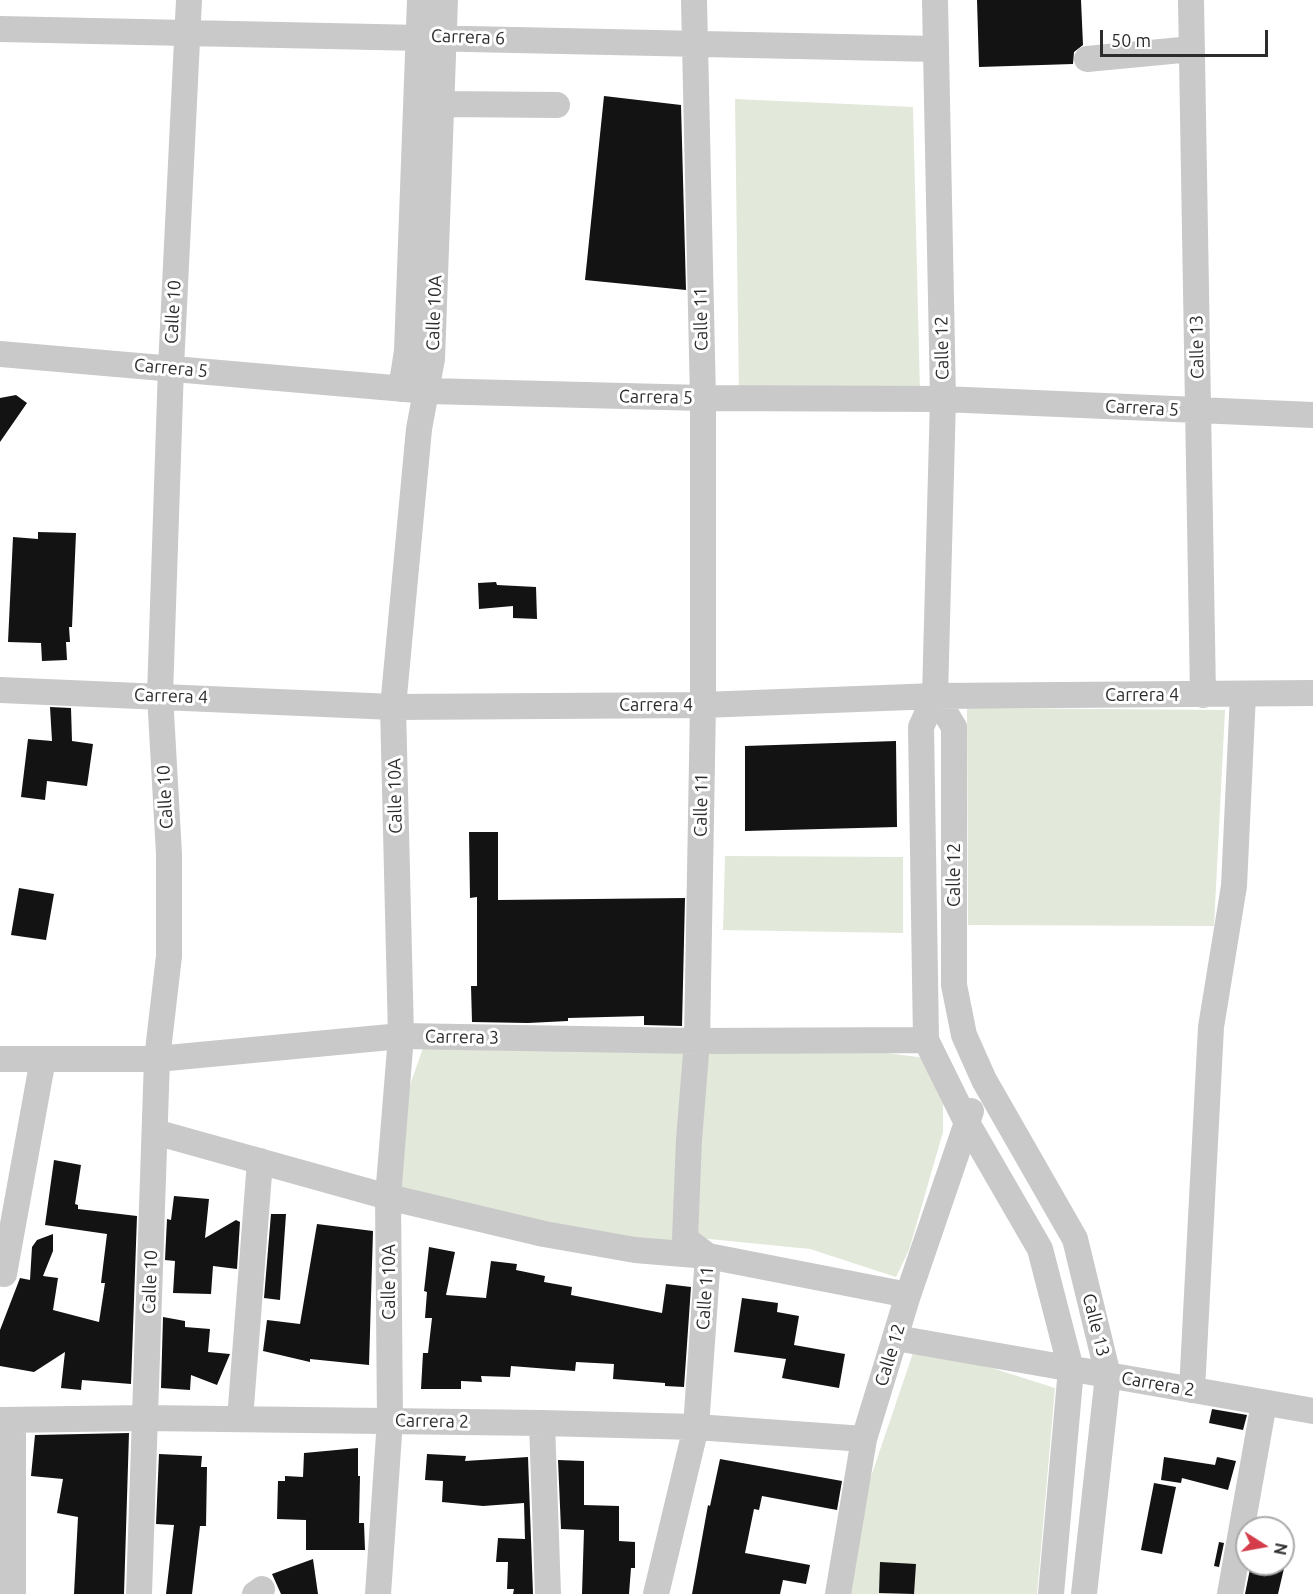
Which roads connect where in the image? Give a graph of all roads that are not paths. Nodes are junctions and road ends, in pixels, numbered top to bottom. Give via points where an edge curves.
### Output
1 (189, 0) edge
2 (420, 0) edge
3 (445, 0) edge
4 (694, 0) edge
5 (935, 0) edge
6 (1191, 0) edge
7 (0, 29) edge
8 (188, 33) junction
9 (419, 36) junction
10 (444, 37) junction
11 (695, 44) junction
12 (936, 48) junction
13 (1192, 49) junction
14 (1087, 59) dead end
15 (442, 104) junction
16 (557, 105) dead end
17 (0, 354) edge
18 (171, 367) junction
19 (400, 389) junction
20 (428, 391) junction
21 (703, 398) junction
22 (943, 399) junction
23 (1198, 411) junction
24 (1313, 415) edge
25 (0, 690) edge
26 (1313, 693) edge
27 (1243, 694) junction
28 (160, 695) junction
29 (1203, 695) junction
30 (935, 696) junction
31 (703, 705) junction
32 (393, 707) junction
33 (401, 1036) junction
34 (926, 1040) junction
35 (697, 1041) junction
36 (0, 1059) edge
37 (43, 1059) junction
38 (157, 1059) junction
39 (984, 1080) junction
40 (966, 1121) junction
41 (155, 1132) junction
42 (260, 1161) junction
43 (388, 1197) junction
44 (708, 1256) junction
45 (4, 1274) dead end
46 (908, 1295) junction
47 (896, 1338) junction
48 (1071, 1369) junction
49 (1108, 1375) junction
50 (1192, 1390) junction
51 (1264, 1403) junction
52 (1313, 1411) edge
53 (145, 1418) junction
54 (240, 1419) junction
55 (7, 1420) edge
56 (390, 1420) junction
57 (542, 1423) junction
58 (696, 1426) junction
59 (864, 1439) junction
60 (13, 1594) edge
61 (139, 1594) edge
62 (378, 1594) edge
63 (548, 1594) edge
64 (656, 1594) edge
65 (838, 1594) edge
66 (1051, 1594) edge
67 (1084, 1594) edge
68 (1230, 1594) edge

1 - 8 street, Calle 10
2 - 9 street, Calle 10A
3 - 10 street, Calle 10A
4 - 11 street, Calle 11
5 - 12 street, Calle 12
6 - 13 street, Calle 13
7 - 8 street, Carrera 6
8 - 9 street, Carrera 6
8 - 18 street, Calle 10
9 - 10 street, Carrera 6
9 - 19 street, Calle 10A via 407,351
10 - 11 street, Carrera 6
10 - 15 street, Calle 10A
11 - 12 street, Carrera 6
11 - 21 street, Calle 11
12 - 22 street, Calle 12
13 - 14 street
13 - 23 street, Calle 13
15 - 16 street
15 - 20 street, Calle 10A
17 - 18 street, Carrera 5
18 - 19 street, Carrera 5
18 - 28 street, Calle 10
19 - 20 street, Carrera 5
20 - 21 street, Carrera 5
20 - 32 street, Calle 10A via 419,429
21 - 22 street, Carrera 5
21 - 31 street, Calle 11
22 - 23 street, Carrera 5
22 - 30 street, Calle 12
23 - 24 street, Carrera 5
23 - 29 street, Calle 13
25 - 28 street, Carrera 4
26 - 27 street, Carrera 4
27 - 29 street, Carrera 4
27 - 50 street via 1234,886 1211,1027
28 - 32 street, Carrera 4
28 - 38 street, Calle 10 via 169,854 169,956
29 - 30 street, Carrera 4
30 - 31 street, Carrera 4
30 - 34 street, Calle 12 via 921,727
30 - 39 street, Calle 12 via 954,727 954,985 964,1035
31 - 32 street, Carrera 4
31 - 35 street, Calle 11
32 - 33 street, Calle 10A
33 - 35 street, Carrera 3
33 - 38 street, Carrera 3
33 - 43 street, Calle 10A
34 - 35 street, Carrera 3
34 - 40 street, Calle 12
35 - 44 street, Calle 11 via 686,1239
36 - 37 street, Carrera 3
37 - 38 street, Carrera 3
37 - 45 street
38 - 41 street, Calle 10
39 - 40 street, Calle 12
39 - 49 street, Calle 13 via 1075,1239
40 - 46 street, Calle 12
40 - 48 street, Calle 13 via 1040,1249
41 - 42 street
41 - 53 street, Calle 10
42 - 43 street
42 - 54 street
43 - 44 street via 544,1234 635,1250
43 - 56 street, Calle 10A
44 - 46 street
44 - 58 street, Calle 11
46 - 47 street, Calle 12
47 - 48 street, Carrera 2
47 - 59 street, Calle 12
48 - 49 street, Carrera 2
48 - 66 street, Calle 13
49 - 50 street, Carrera 2
49 - 67 street, Calle 13
50 - 51 street, Carrera 2
51 - 52 street, Carrera 2
51 - 68 street
53 - 54 street, Carrera 2
53 - 55 street, Carrera 2
53 - 61 street, Calle 10
54 - 56 street, Carrera 2
55 - 60 street
56 - 57 street, Carrera 2
56 - 62 street, Calle 10A
57 - 58 street, Carrera 2
57 - 63 street
58 - 59 street, Carrera 2
58 - 64 street, Calle 11
59 - 65 street, Calle 12

